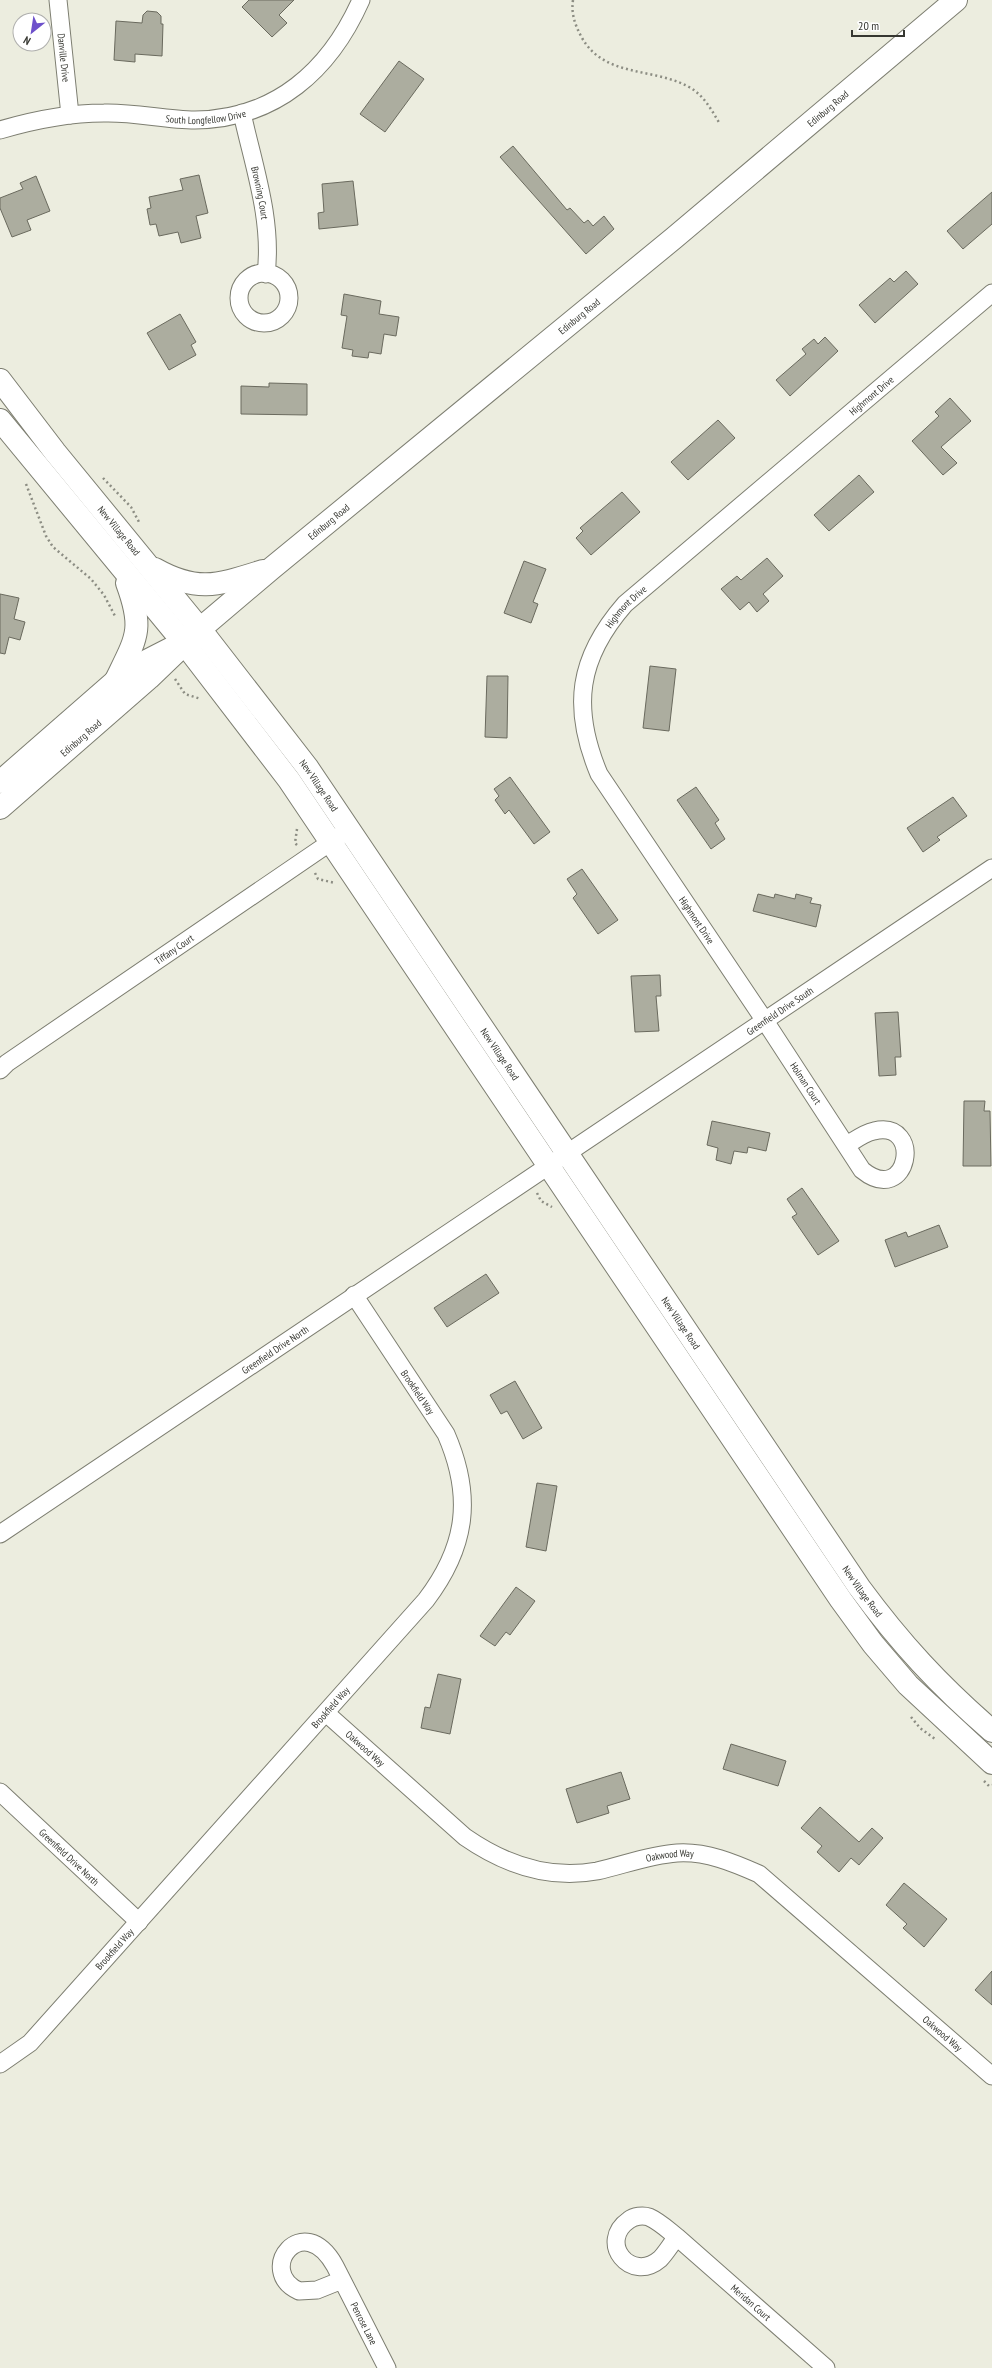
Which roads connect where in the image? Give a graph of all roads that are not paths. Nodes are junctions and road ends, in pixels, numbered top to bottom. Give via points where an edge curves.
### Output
1 (58, 0) edge
2 (361, 0) edge
3 (956, 0) edge
4 (242, 113) junction
5 (70, 115) junction
6 (0, 130) edge
7 (266, 274) dead end
8 (992, 293) edge
9 (0, 380) edge
10 (0, 420) edge
11 (141, 557) junction
12 (121, 568) junction
13 (272, 568) junction
14 (200, 629) junction
15 (184, 643) junction
16 (116, 681) junction
17 (0, 782) edge
18 (0, 808) edge
19 (350, 829) junction
20 (331, 842) junction
21 (992, 868) edge
22 (765, 1021) junction
23 (0, 1070) edge
24 (847, 1145) dead end
25 (568, 1152) junction
26 (549, 1164) junction
27 (354, 1295) junction
28 (0, 1534) edge
29 (326, 1713) junction
30 (992, 1731) edge
31 (985, 1769) edge
32 (0, 1792) edge
33 (139, 1922) junction
34 (0, 2064) edge
35 (992, 2076) edge
36 (677, 2237) dead end
37 (342, 2280) dead end
38 (387, 2368) edge
39 (826, 2368) edge

1 - 5 street, Danville Drive
2 - 4 street, South Longfellow Drive via 349,28 314,72 292,90
3 - 13 main road, Edinburg Road via 674,238
4 - 5 street, South Longfellow Drive via 195,120 105,113
4 - 7 street, Browning Court via 266,222
5 - 6 street, South Longfellow Drive via 37,120
8 - 22 street, Highmont Drive via 625,604 609,622 595,646 586,672 582,719 588,748 599,774
9 - 11 main road, New Village Road
10 - 12 main road
11 - 13 main road via 155,569 177,581 194,585 236,579
11 - 14 main road, New Village Road
12 - 15 main road
12 - 16 main road via 136,604 138,619 135,638
13 - 14 main road, Edinburg Road
14 - 15 main road, Edinburg Road
14 - 19 main road, New Village Road via 307,767
15 - 16 main road, Edinburg Road via 156,655
15 - 18 main road, Edinburg Road
15 - 20 main road via 289,780
16 - 17 main road, Edinburg Road
19 - 20 street, Tiffany Court
19 - 25 main road, New Village Road
20 - 23 street, Tiffany Court
20 - 26 main road
21 - 22 street, Greenfield Drive South
22 - 24 street, Holman Court
22 - 25 street, Greenfield Drive South
25 - 26 street, Greenfield Drive South
25 - 30 main road, New Village Road via 859,1587 891,1630 925,1669
26 - 27 street, Greenfield Drive North
26 - 31 main road via 868,1638
27 - 28 street, Greenfield Drive North
27 - 29 street, Brookfield Way via 446,1434 459,1470 463,1508 458,1539 441,1580
29 - 33 street, Brookfield Way
29 - 35 street, Oakwood Way via 465,1837 488,1853 514,1864 544,1872 572,1874 597,1871 650,1856 679,1853 721,1859 760,1874
32 - 33 street, Greenfield Drive North
33 - 34 street, Brookfield Way via 30,2043
36 - 39 street, Meridan Court
37 - 38 street, Penrose Lane

